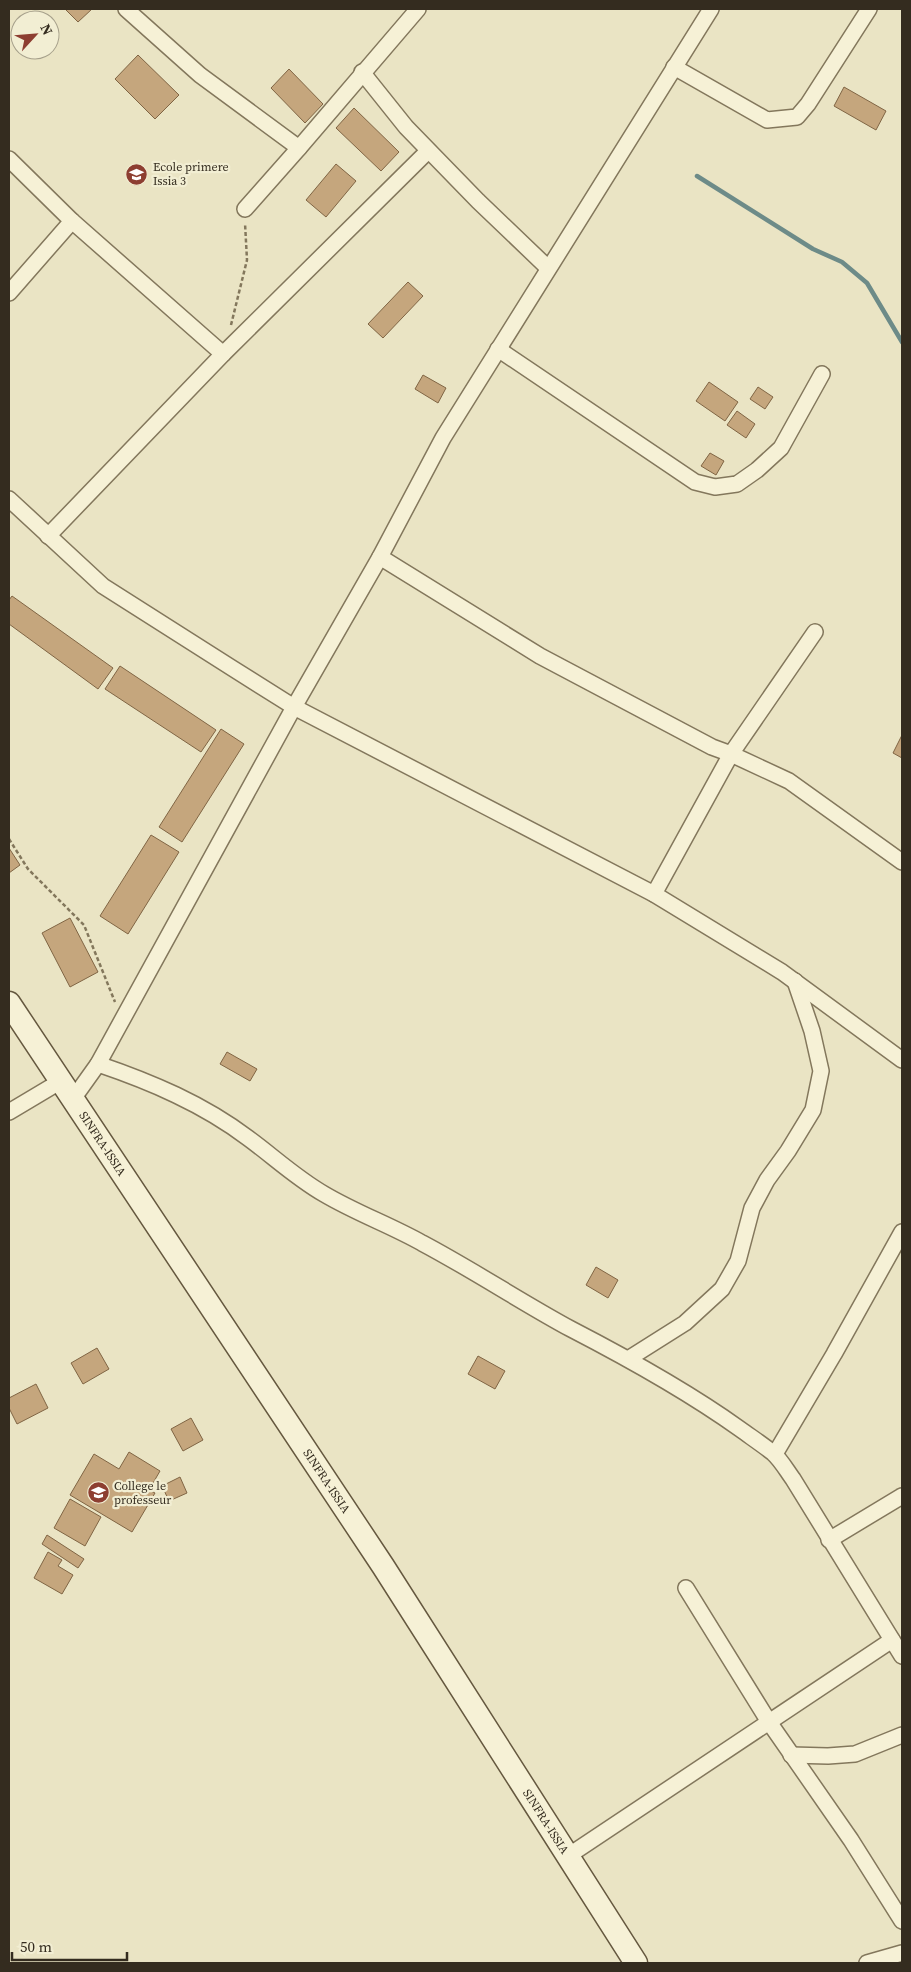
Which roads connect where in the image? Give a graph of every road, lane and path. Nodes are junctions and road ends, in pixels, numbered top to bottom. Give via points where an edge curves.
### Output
1 (126, 9) edge
2 (418, 9) edge
3 (711, 9) edge
4 (869, 9) edge
5 (674, 67) junction
6 (362, 72) junction
7 (299, 148) junction
8 (428, 151) junction
9 (9, 159) edge
10 (244, 209) joint
11 (72, 221) junction
12 (548, 268) junction
13 (9, 293) edge
14 (230, 326) dead end
15 (498, 349) junction
16 (223, 354) junction
17 (822, 374) dead end
18 (9, 500) edge
19 (48, 536) junction
20 (380, 557) junction
21 (815, 632) dead end
22 (294, 707) junction
23 (732, 754) junction
24 (9, 839) edge
25 (902, 862) edge
26 (654, 894) junction
27 (795, 981) junction
28 (9, 1003) edge
29 (122, 1019) junction
30 (902, 1060) edge
31 (98, 1064) junction
32 (67, 1090) junction
33 (9, 1112) edge
34 (902, 1232) edge
35 (628, 1359) junction
36 (775, 1454) junction
37 (902, 1496) edge
38 (830, 1540) junction
39 (686, 1588) dead end
40 (892, 1640) junction
41 (902, 1656) edge
42 (769, 1722) junction
43 (902, 1735) edge
44 (791, 1755) junction
45 (568, 1856) junction
46 (902, 1921) edge
47 (902, 1952) edge
48 (637, 1962) edge
49 (867, 1963) edge

1 - 7 street via 200,75
2 - 6 street
3 - 5 street
4 - 5 street via 797,117 767,120
5 - 12 street
6 - 7 street
6 - 8 street
7 - 10 street
8 - 12 street
8 - 16 street
9 - 11 street
10 - 14 path via 247,260
11 - 13 street
11 - 16 street
12 - 15 street
15 - 17 street via 695,482 714,487 736,484 781,448
15 - 20 street via 443,438
16 - 19 street
18 - 19 street
19 - 22 street via 103,586
20 - 22 street
20 - 23 street via 540,656 712,747
21 - 23 street
22 - 26 street
22 - 29 street
23 - 25 street via 789,781
23 - 26 street
24 - 29 path via 28,869 84,925
26 - 27 street
27 - 30 street
27 - 35 street via 821,1070 813,1110 752,1208 738,1262 722,1289 685,1323
28 - 32 main road, SINFRA-ISSIA
29 - 31 street
31 - 32 street
31 - 35 street via 146,1081 192,1103 249,1138 286,1170 322,1194 464,1265 536,1310
32 - 33 street
32 - 45 main road, SINFRA-ISSIA via 372,1550
34 - 36 street
35 - 36 street via 715,1411
36 - 38 street
37 - 38 street
38 - 40 street
39 - 42 street
40 - 41 street
40 - 42 street
42 - 44 street
42 - 45 street
43 - 44 street via 855,1754
44 - 46 street via 851,1840
45 - 48 main road, SINFRA-ISSIA
47 - 49 street

